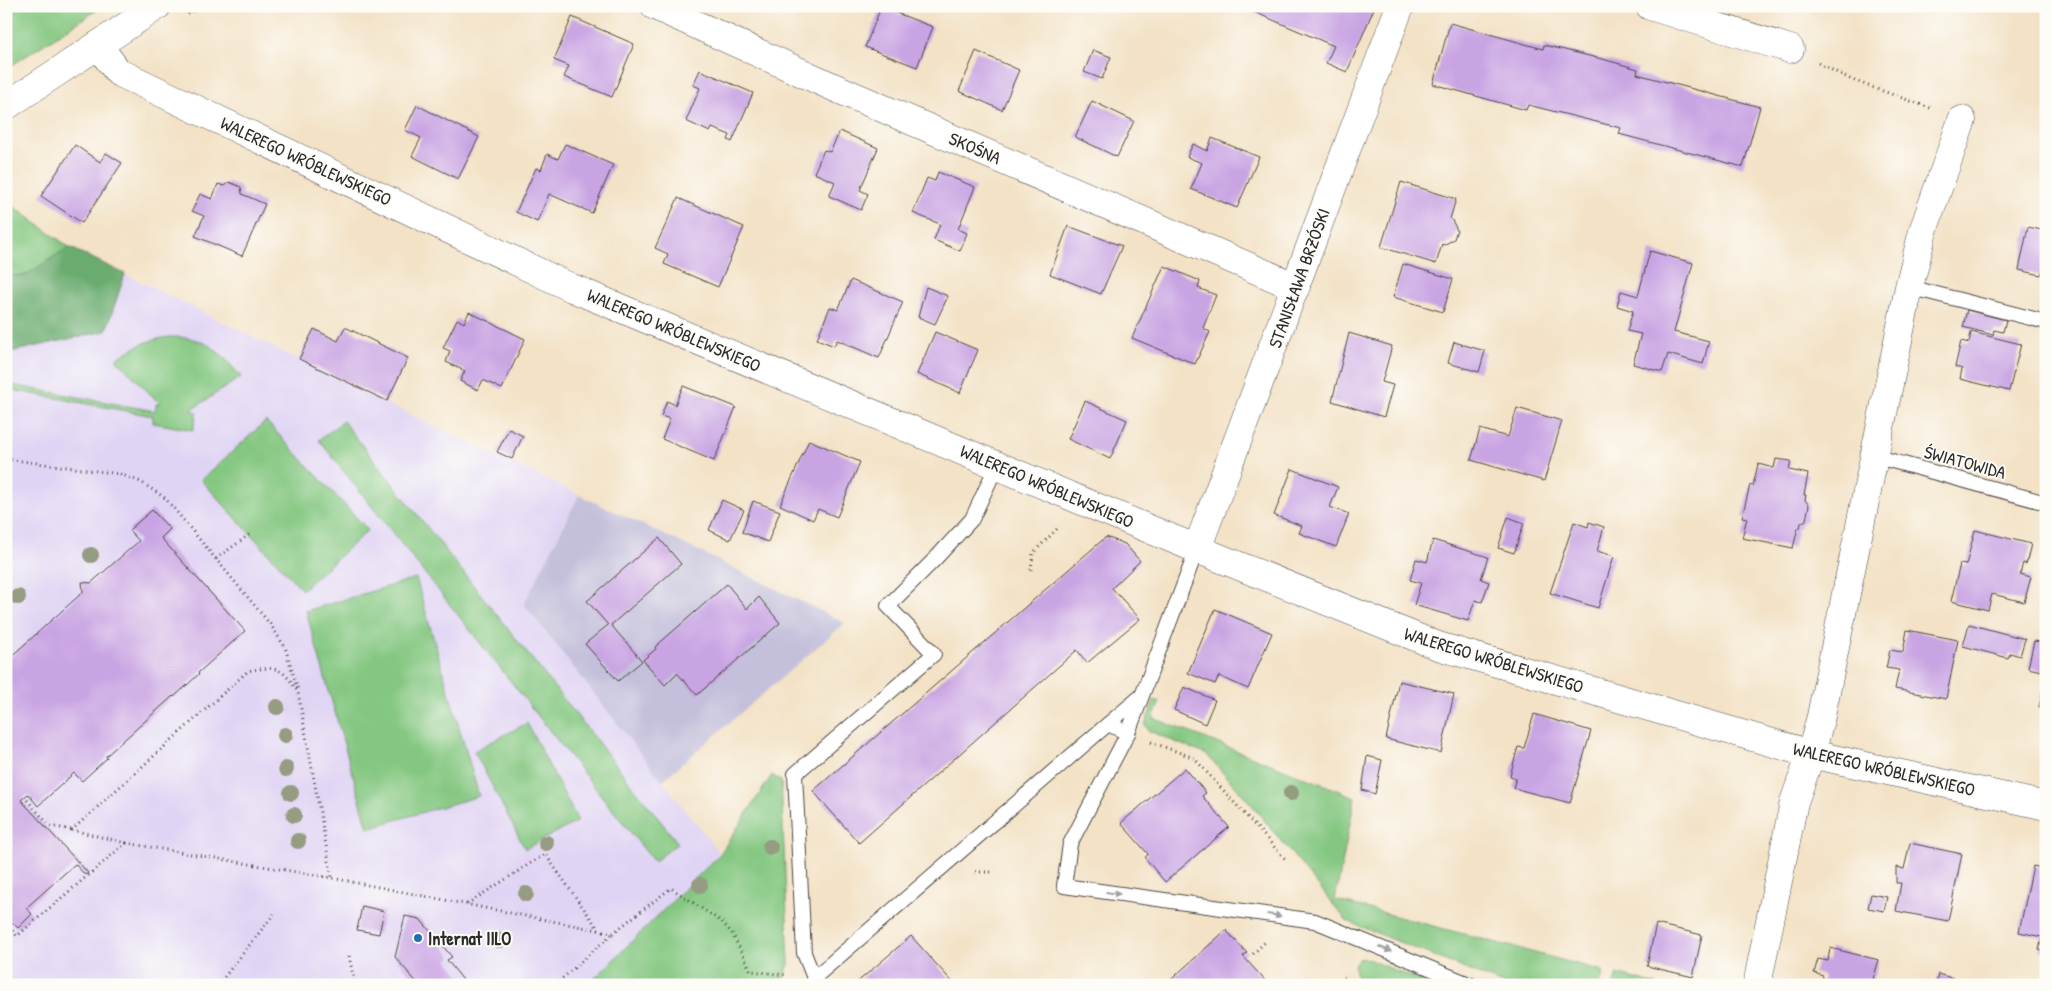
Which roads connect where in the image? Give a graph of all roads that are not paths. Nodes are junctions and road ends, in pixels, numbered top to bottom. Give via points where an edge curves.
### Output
1 (157, 6) edge
2 (656, 6) edge
3 (1400, 6) edge
4 (1650, 6) edge
5 (98, 45) junction
6 (1790, 49) road end
7 (6, 106) edge
8 (1962, 120) road end
9 (1296, 287) junction
10 (1910, 287) junction
11 (2046, 322) edge
12 (1874, 456) junction
13 (997, 465) junction
14 (2046, 503) edge
15 (1197, 549) junction
16 (1141, 696) junction
17 (1108, 724) junction
18 (1128, 733) junction
19 (1811, 754) junction
20 (2046, 806) edge
21 (1471, 985) edge
22 (1757, 985) edge

1 - 5 street
2 - 9 street, SKOŚNA via 831,86
3 - 9 street, STANISŁAWA BRZÓSKI
4 - 6 street
5 - 7 street
5 - 13 street, WALEREGO WRÓBLEWSKIEGO via 118,72 572,288
8 - 10 street via 1923,232
9 - 15 street, STANISŁAWA BRZÓSKI
10 - 11 lane
10 - 12 street
12 - 14 lane, ŚWIATOWIDA
12 - 19 street
13 - 15 street, WALEREGO WRÓBLEWSKIEGO
13 - 17 lane via 972,519 888,606 934,654 795,774 804,953 814,978
15 - 16 lane
15 - 19 street, WALEREGO WRÓBLEWSKIEGO via 1438,646
16 - 17 lane
16 - 18 lane
17 - 18 lane
18 -> 21 lane via 1070,844 1064,886 1315,921
19 - 20 street, WALEREGO WRÓBLEWSKIEGO
19 - 22 street via 1794,802

